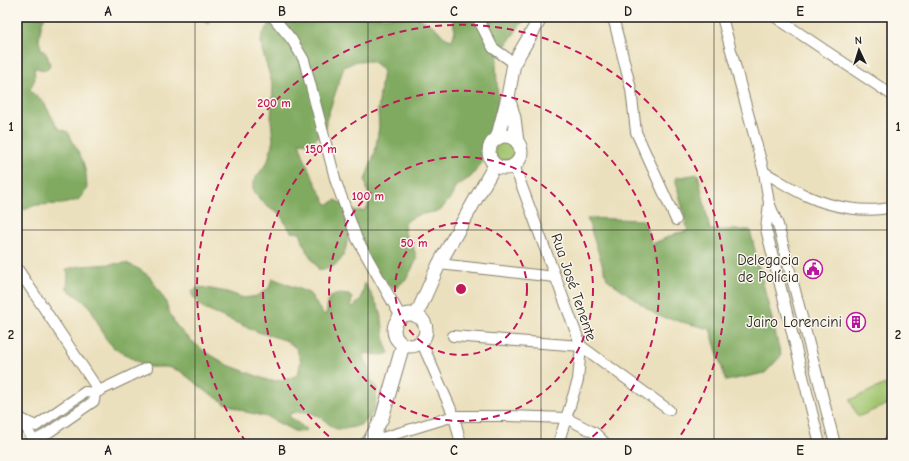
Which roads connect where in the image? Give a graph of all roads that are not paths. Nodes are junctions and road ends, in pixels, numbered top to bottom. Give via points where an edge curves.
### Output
1 (273, 17) edge
2 (477, 17) edge
3 (541, 17) edge
4 (613, 17) edge
5 (722, 17) edge
6 (775, 17) edge
7 (514, 63) junction
8 (892, 95) edge
9 (508, 97) junction
10 (497, 138) junction
11 (517, 142) junction
12 (495, 165) junction
13 (514, 165) junction
14 (764, 172) junction
15 (769, 203) junction
16 (892, 207) edge
17 (676, 220) dead end
18 (439, 264) junction
19 (17, 268) edge
20 (555, 277) junction
21 (416, 316) junction
22 (401, 317) junction
23 (453, 336) dead end
24 (421, 341) junction
25 (403, 345) junction
26 (581, 346) junction
27 (147, 368) dead end
28 (97, 392) junction
29 (669, 410) dead end
30 (19, 416) edge
31 (454, 416) junction
32 (566, 418) junction
33 (32, 429) junction
34 (892, 438) edge
35 (48, 440) edge
36 (35, 442) edge
37 (368, 443) edge
38 (461, 444) edge
39 (558, 444) edge
40 (606, 444) edge
41 (820, 444) edge
42 (835, 444) edge
43 (888, 444) edge

1 - 22 street via 304,60 336,182 357,239
2 - 7 street via 493,48
3 - 7 main road
4 - 17 street via 631,90 636,132
5 - 14 street
6 - 8 street
7 - 9 main road
9 - 10 main road
9 - 11 main road
10 - 11 main road via 508,137
10 - 12 main road via 489,151 491,161
11 - 13 main road via 520,146 520,157
12 - 13 main road via 504,168
12 - 18 main road
13 - 20 street, Rua José Tenente
14 - 15 street
14 - 16 street via 808,196 837,206 864,210
15 - 41 street via 766,229
15 - 42 street via 778,225
18 - 20 street
18 - 21 main road
19 - 28 street
20 - 26 street, Rua José Tenente
21 - 22 main road
21 - 24 main road via 425,327
22 - 25 main road via 394,326 394,331 398,341
23 - 26 street
24 - 25 main road via 413,346
24 - 31 street
25 - 37 main road via 382,418
26 - 29 street
26 - 32 street, Rua José Tenente via 578,380
27 - 28 street
28 - 33 street via 85,392
28 - 35 street via 94,401
30 - 33 street
31 - 32 street
31 - 37 street
31 - 38 street
32 - 39 street, Rua José Tenente
32 - 40 street via 596,434
33 - 35 street
33 - 36 street
34 - 43 street
35 - 36 street

